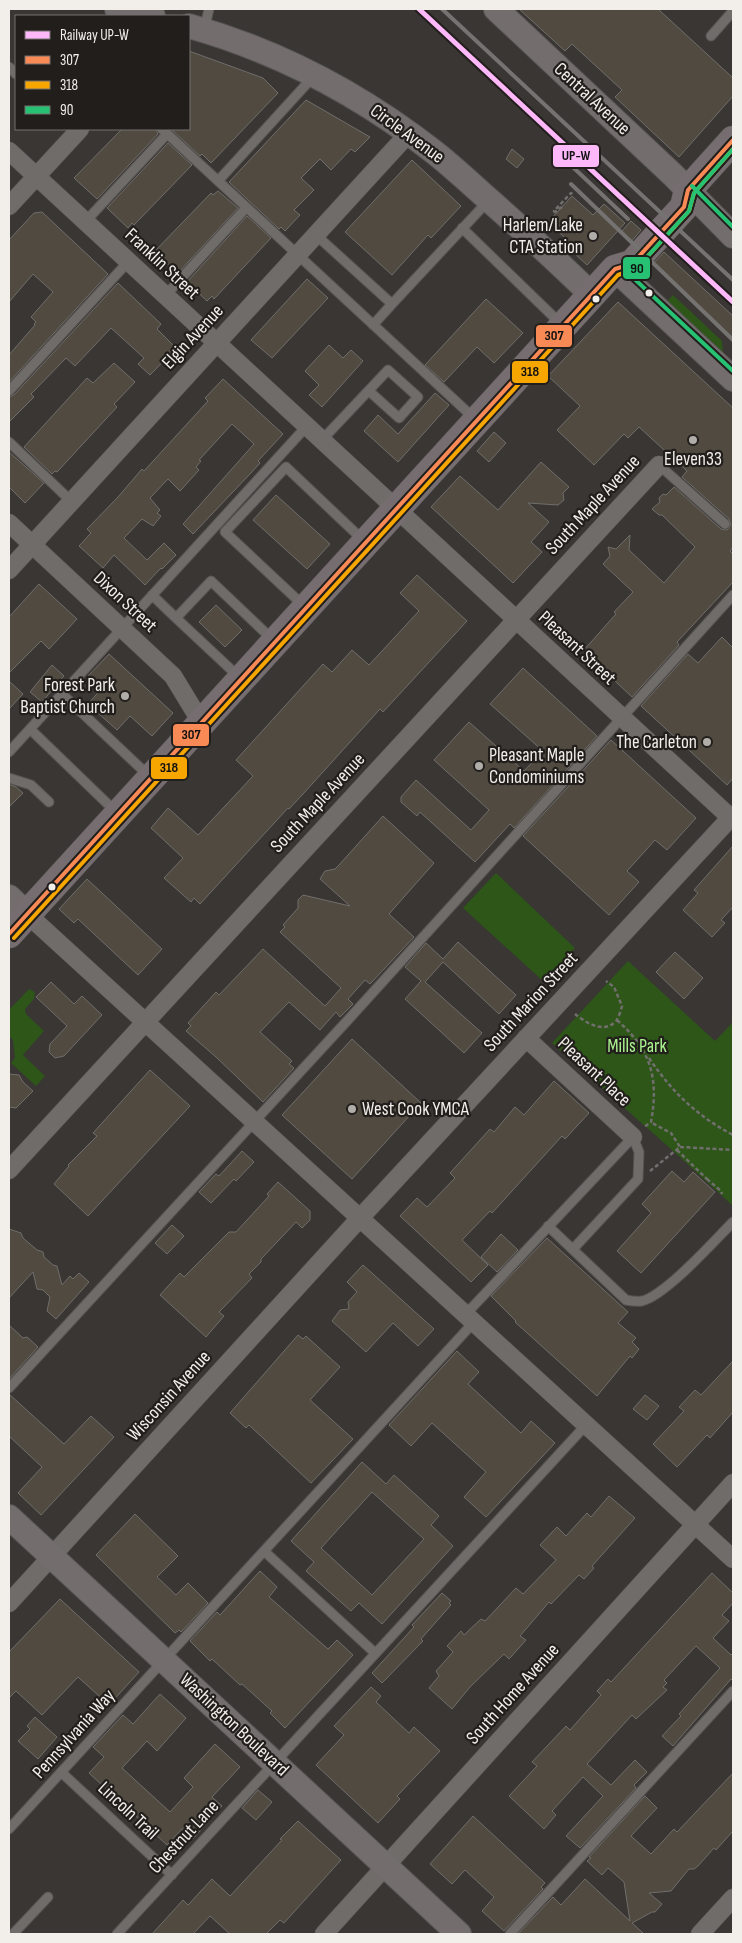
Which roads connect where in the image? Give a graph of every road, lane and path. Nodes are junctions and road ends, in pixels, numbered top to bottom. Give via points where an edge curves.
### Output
1 (117, 9) edge
2 (496, 9) edge
3 (733, 11) edge
4 (148, 15) edge
5 (201, 22) edge
6 (711, 36) dead end
7 (315, 75) junction
8 (77, 130) edge
9 (164, 131) edge
10 (409, 133) junction
11 (733, 140) edge
12 (9, 151) edge
13 (36, 176) junction
14 (218, 181) junction
15 (688, 190) junction
16 (573, 195) dead end
17 (489, 200) junction
18 (9, 206) edge
19 (562, 207) dead end
20 (246, 208) junction
21 (85, 222) junction
22 (462, 228) junction
23 (316, 234) junction
24 (733, 236) edge
25 (297, 256) junction
26 (128, 262) junction
27 (615, 269) junction
28 (592, 295) junction
29 (165, 296) junction
30 (392, 304) junction
31 (373, 325) junction
32 (563, 326) junction
33 (216, 343) junction
34 (733, 379) edge
35 (9, 391) edge
36 (369, 391) junction
37 (477, 420) junction
38 (306, 427) junction
39 (321, 441) junction
40 (9, 442) edge
41 (659, 465) joint
42 (71, 501) junction
43 (396, 510) junction
44 (9, 523) edge
45 (724, 524) dead end
46 (366, 542) junction
47 (32, 544) junction
48 (9, 570) edge
49 (152, 595) junction
50 (733, 595) edge
51 (306, 608) junction
52 (176, 618) junction
53 (516, 620) junction
54 (122, 628) junction
55 (275, 642) junction
56 (241, 678) junction
57 (62, 694) junction
58 (622, 718) junction
59 (201, 722) junction
60 (30, 729) junction
61 (9, 752) edge
62 (9, 778) edge
63 (151, 778) junction
64 (49, 802) dead end
65 (118, 814) junction
66 (732, 816) edge
67 (15, 915) edge
68 (606, 981) dead end
69 (575, 1014) dead end
70 (617, 1020) junction
71 (145, 1022) junction
72 (526, 1038) junction
73 (646, 1053) junction
74 (254, 1122) junction
75 (651, 1122) junction
76 (637, 1133) junction
77 (733, 1135) edge
78 (678, 1149) junction
79 (733, 1150) edge
80 (9, 1170) edge
81 (645, 1174) dead end
82 (722, 1194) dead end
83 (360, 1218) junction
84 (733, 1222) edge
85 (548, 1226) junction
86 (572, 1249) junction
87 (470, 1318) junction
88 (9, 1388) edge
89 (586, 1425) junction
90 (733, 1483) edge
91 (9, 1517) edge
92 (696, 1525) junction
93 (264, 1550) junction
94 (52, 1556) junction
95 (733, 1559) edge
96 (9, 1603) edge
97 (375, 1653) junction
98 (164, 1660) junction
99 (733, 1691) edge
100 (274, 1762) junction
101 (62, 1772) junction
102 (9, 1829) edge
103 (386, 1866) junction
104 (172, 1875) junction
105 (48, 1897) dead end
106 (733, 1898) edge
107 (9, 1930) edge
108 (13, 1934) edge
109 (117, 1934) edge
110 (324, 1934) edge
111 (460, 1934) edge
112 (510, 1934) edge
113 (700, 1934) edge

1 - 4 street
2 - 15 street, Central Avenue
3 - 6 lane
5 - 7 street, Circle Avenue
7 - 10 street, Circle Avenue
7 - 14 lane
8 - 13 street
9 - 14 lane
9 - 21 lane
10 - 17 street, Circle Avenue
10 - 23 street, Elgin Avenue
11 - 15 main road
12 - 13 street, Franklin Street
13 - 18 street
13 - 21 street, Franklin Street
14 - 20 lane
15 - 24 street, Central Avenue
15 - 27 main road via 684,207 632,264
16 - 19 path via 554,211
17 - 22 lane
17 - 28 street, Circle Avenue
20 - 25 lane
20 - 29 lane
21 - 26 street, Franklin Street
22 - 30 lane
22 - 32 lane
23 - 25 street, Elgin Avenue
23 - 30 lane
25 - 31 lane
25 - 33 street, Elgin Avenue
26 - 29 street, Franklin Street
26 - 35 lane
27 - 28 main road
27 - 34 street
28 - 32 main road
29 - 33 street, Franklin Street
30 - 31 lane
31 - 37 lane
32 - 37 main road
33 - 38 street, Franklin Street
33 - 42 street, Elgin Avenue
36 - 36 lane via 388,370 418,397 398,418
36 - 39 lane
37 - 43 main road
38 - 39 street, Franklin Street
38 - 49 lane
39 - 43 street, Franklin Street
40 - 42 lane
41 - 45 lane
41 - 53 street, South Maple Avenue
42 - 47 street, Elgin Avenue
43 - 46 main road
43 - 53 street, Pleasant Street
44 - 47 street, Dixon Street
46 - 51 main road
46 - 51 lane via 286,467 226,532
47 - 48 street, Elgin Avenue
47 - 54 street, Dixon Street
49 - 52 lane
49 - 54 lane
50 - 58 lane
51 - 55 main road
52 - 55 lane via 211,581
52 - 56 lane
53 - 58 street, Pleasant Street
53 - 71 street, South Maple Avenue
54 - 57 lane
54 - 59 street, Dixon Street via 173,676
55 - 56 main road
56 - 59 main road
57 - 60 lane
57 - 63 lane
58 - 66 street, Pleasant Street
58 - 74 lane
59 - 63 main road
60 - 61 lane
60 - 65 lane
62 - 64 lane via 31,785
63 - 65 main road
65 - 67 main road
66 - 72 street, South Marion Street
67 - 71 street
68 - 70 path via 614,987 622,1006
69 - 70 path via 585,1022 602,1027
70 - 73 path via 633,1034
71 - 74 street
71 - 80 street, South Maple Avenue
72 - 76 street, Pleasant Place
72 - 83 street, South Marion Street
73 - 75 path via 653,1073
73 - 77 path via 678,1096
74 - 83 street
74 - 88 lane
75 - 76 path
75 - 78 path via 671,1133
76 - 85 lane, Pennsylvania Way
76 - 86 lane via 638,1179
78 - 79 path
78 - 81 path
78 - 82 path
83 - 87 street
83 - 94 street, Wisconsin Avenue
84 - 86 lane via 666,1288 643,1301 626,1300
85 - 86 lane
85 - 87 lane, Pennsylvania Way
87 - 89 street
87 - 93 lane, Pennsylvania Way
89 - 92 street
89 - 97 lane, Chestnut Lane
90 - 92 street, South Home Avenue
91 - 94 street, Washington Boulevard
92 - 95 street
92 - 103 street, South Home Avenue
93 - 97 lane
93 - 98 lane, Pennsylvania Way
94 - 96 street, Wisconsin Avenue
94 - 98 street, Washington Boulevard
97 - 100 lane, Chestnut Lane
98 - 100 street, Washington Boulevard
98 - 101 lane, Pennsylvania Way
99 - 112 lane
100 - 103 street, Washington Boulevard
100 - 104 lane, Chestnut Lane
101 - 102 lane, Pennsylvania Way
101 - 104 lane, Lincoln Trail
103 - 110 street, South Home Avenue
103 - 111 street, Washington Boulevard
104 - 109 lane, Chestnut Lane
105 - 108 lane
106 - 113 street
107 - 108 lane

